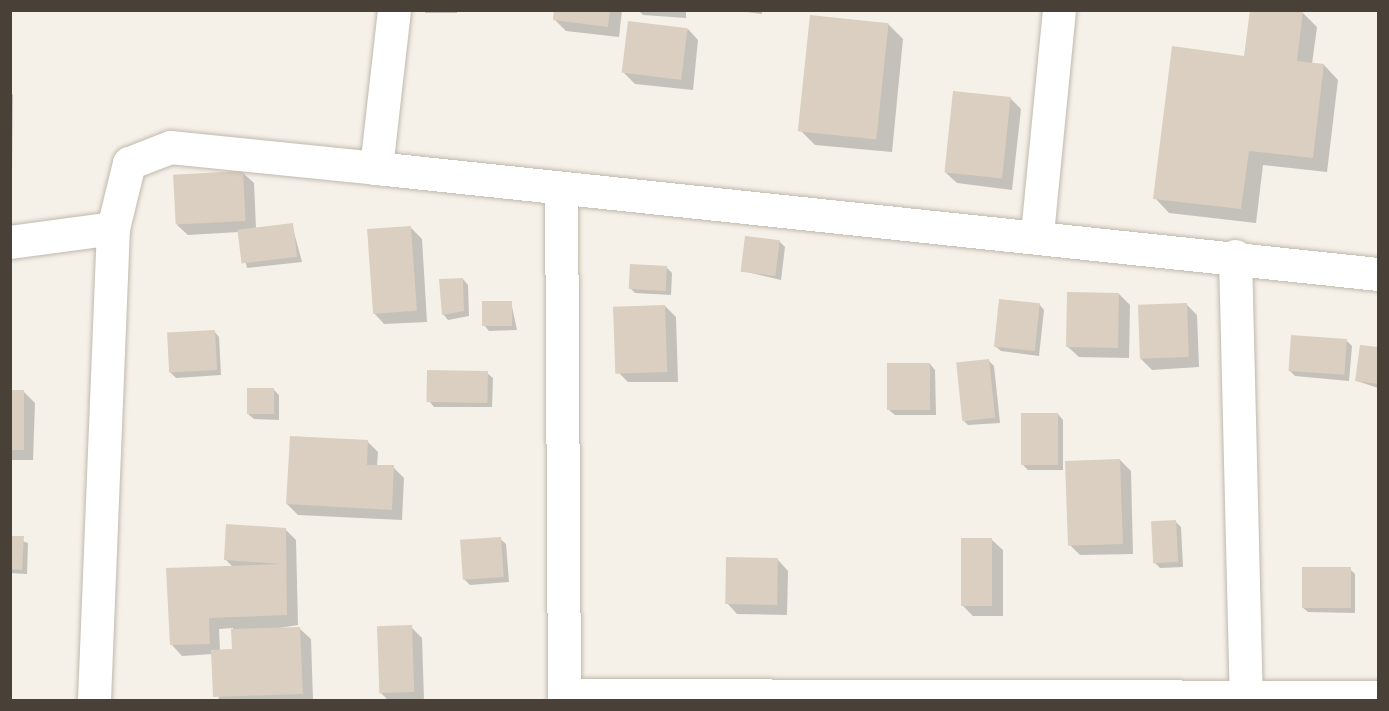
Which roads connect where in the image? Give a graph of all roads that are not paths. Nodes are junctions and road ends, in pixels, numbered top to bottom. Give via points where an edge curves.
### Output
1 (394, 10) edge
2 (1059, 10) edge
3 (376, 168) junction
4 (561, 188) junction
5 (113, 228) junction
6 (1037, 234) junction
7 (10, 242) edge
8 (1235, 256) junction
9 (1378, 274) edge
10 (1378, 697) edge
11 (564, 698) edge
12 (94, 700) edge
13 (1246, 700) edge

1 - 3 street
2 - 6 street
3 - 4 street
3 - 5 street via 170,147 129,163
4 - 6 street
4 - 11 street
5 - 7 street
5 - 12 street
6 - 8 street
8 - 9 street
8 - 13 street
10 - 13 street
11 - 13 street

